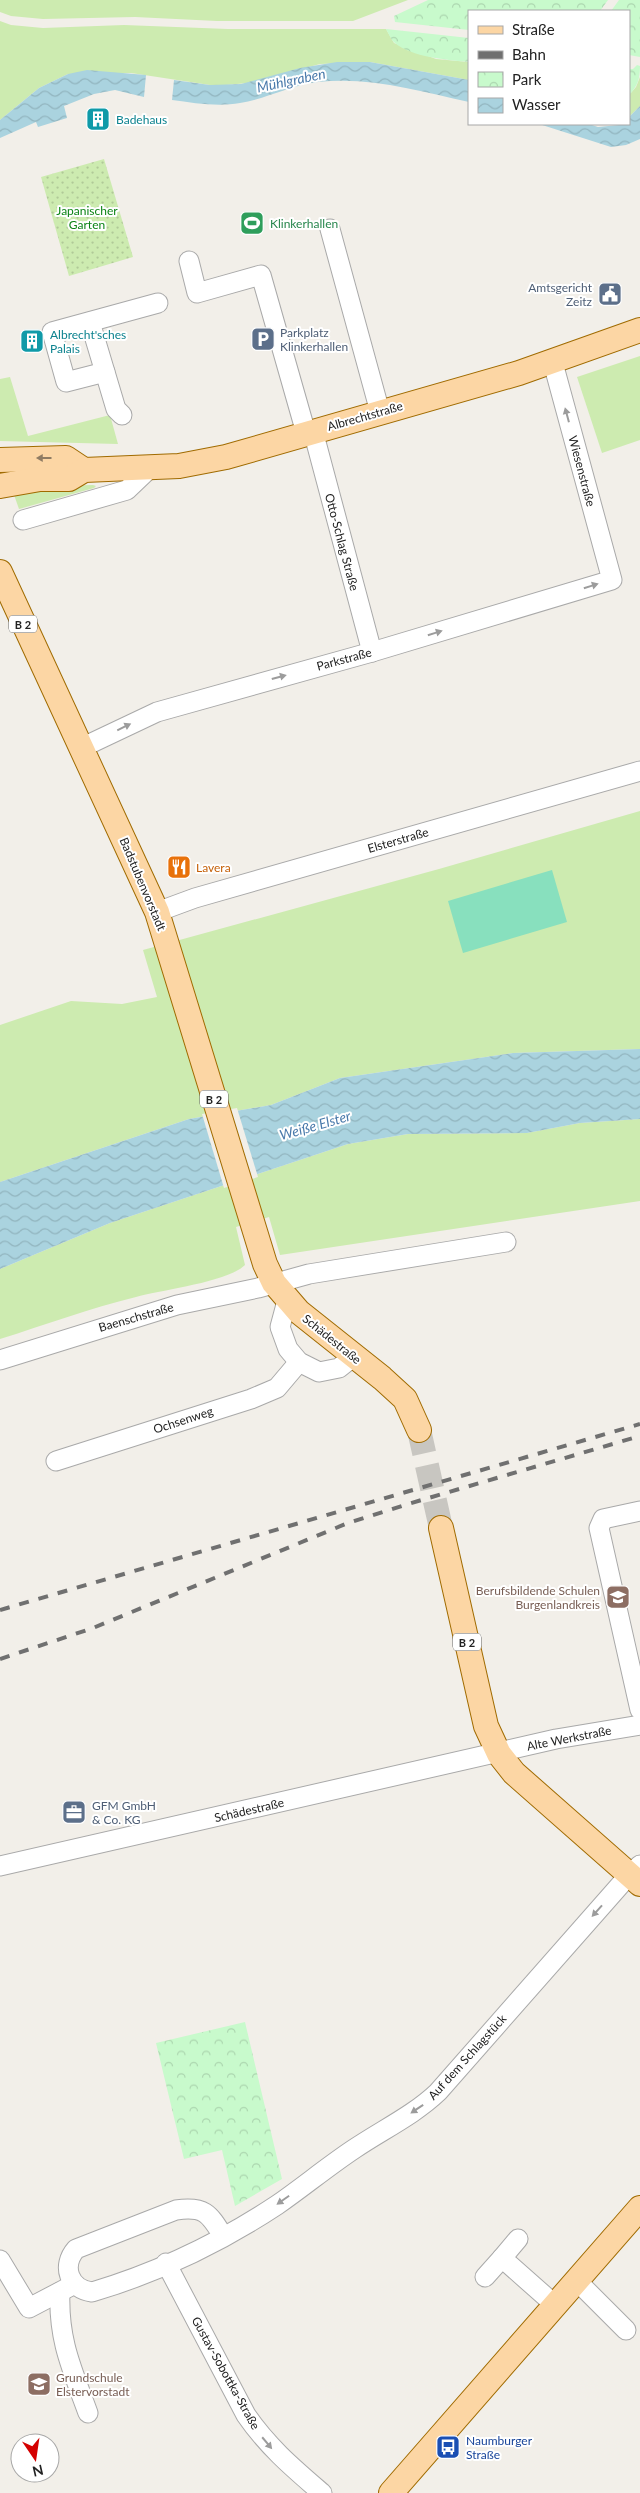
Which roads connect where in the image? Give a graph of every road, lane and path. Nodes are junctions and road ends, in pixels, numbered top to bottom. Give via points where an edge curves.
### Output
1 (330, 229) dead end
2 (188, 261) dead end
3 (158, 303) dead end
4 (90, 322) junction
5 (640, 330) edge
6 (553, 362) junction
7 (105, 372) junction
8 (380, 412) junction
9 (122, 415) dead end
10 (310, 432) junction
11 (0, 460) edge
12 (149, 469) junction
13 (84, 470) junction
14 (0, 486) edge
15 (23, 520) dead end
16 (0, 572) edge
17 (612, 580) joint
18 (372, 652) junction
19 (80, 748) junction
20 (640, 771) edge
21 (157, 912) junction
22 (256, 1240) joint
23 (506, 1242) dead end
24 (281, 1292) junction
25 (354, 1356) junction
26 (0, 1360) edge
27 (299, 1362) junction
28 (419, 1430) tunnel mouth
29 (56, 1461) dead end
30 (640, 1511) edge
31 (441, 1528) tunnel mouth
32 (640, 1710) edge
33 (640, 1725) edge
34 (499, 1754) junction
35 (0, 1866) edge
36 (636, 1875) edge
37 (640, 2208) edge
38 (223, 2236) junction
39 (518, 2239) dead end
40 (502, 2258) junction
41 (0, 2260) edge
42 (166, 2264) junction
43 (485, 2277) dead end
44 (576, 2280) junction
45 (67, 2288) junction
46 (555, 2305) junction
47 (626, 2330) dead end
48 (88, 2413) dead end
49 (322, 2493) edge
50 (391, 2493) edge

1 - 8 street
2 - 10 street, Otto-Schlag Straße via 197,293 261,275
3 - 4 street
4 - 7 street
4 - 7 street via 52,332 66,382
5 - 6 main road, Albrechtstraße
6 - 8 main road, Albrechtstraße
17 -> 6 street, Wiesenstraße
7 - 9 street via 116,409
8 - 10 main road, Albrechtstraße
10 - 12 main road, Albrechtstraße via 203,462
10 - 18 street, Otto-Schlag Straße
13 -> 11 main road via 66,458
12 - 13 main road, Albrechtstraße
12 - 15 street via 127,490
13 - 14 main road, Albrechtstraße via 69,479 40,479
16 - 19 main road, Badstubenvorstadt / B 2
18 -> 17 street, Parkstraße
19 -> 18 street, Parkstraße via 157,712
19 - 21 main road, Badstubenvorstadt / B 2
20 - 21 street, Elsterstraße via 195,898
21 - 22 main road, Badstubenvorstadt / B 2
22 - 24 main road, Schädestraße / B 2
23 - 24 street, Baenschstraße via 382,1261
24 - 25 main road, Schädestraße / B 2
24 - 26 street, Baenschstraße via 142,1314
24 - 27 street via 280,1327 288,1349
25 - 27 street via 338,1368 319,1372
25 - 28 main road, Schädestraße / B 2 via 404,1399
27 - 29 street, Ochsenweg via 277,1388 252,1399
30 - 32 street via 603,1518 599,1528
31 - 34 main road, B 2 via 486,1726
33 - 34 street, Alte Werkstraße via 571,1736
34 - 35 street, Schädestraße
34 - 36 main road, B 2 via 530,1788
36 -> 38 street, Auf dem Schlagstück via 430,2100 277,2204
37 - 44 main road
38 - 42 street, Auf dem Schlagstück
38 - 45 street via 207,2213 194,2208 176,2210 76,2249 68,2266
39 - 40 street
40 - 43 street
40 - 46 street
41 - 45 street via 29,2308
42 - 45 street, Auf dem Schlagstück via 92,2292
42 -> 49 street, Gustav-Sobottka-Straße via 246,2415 275,2453
44 - 46 main road
44 - 47 street
45 - 48 street via 59,2318 62,2340
46 - 50 main road

